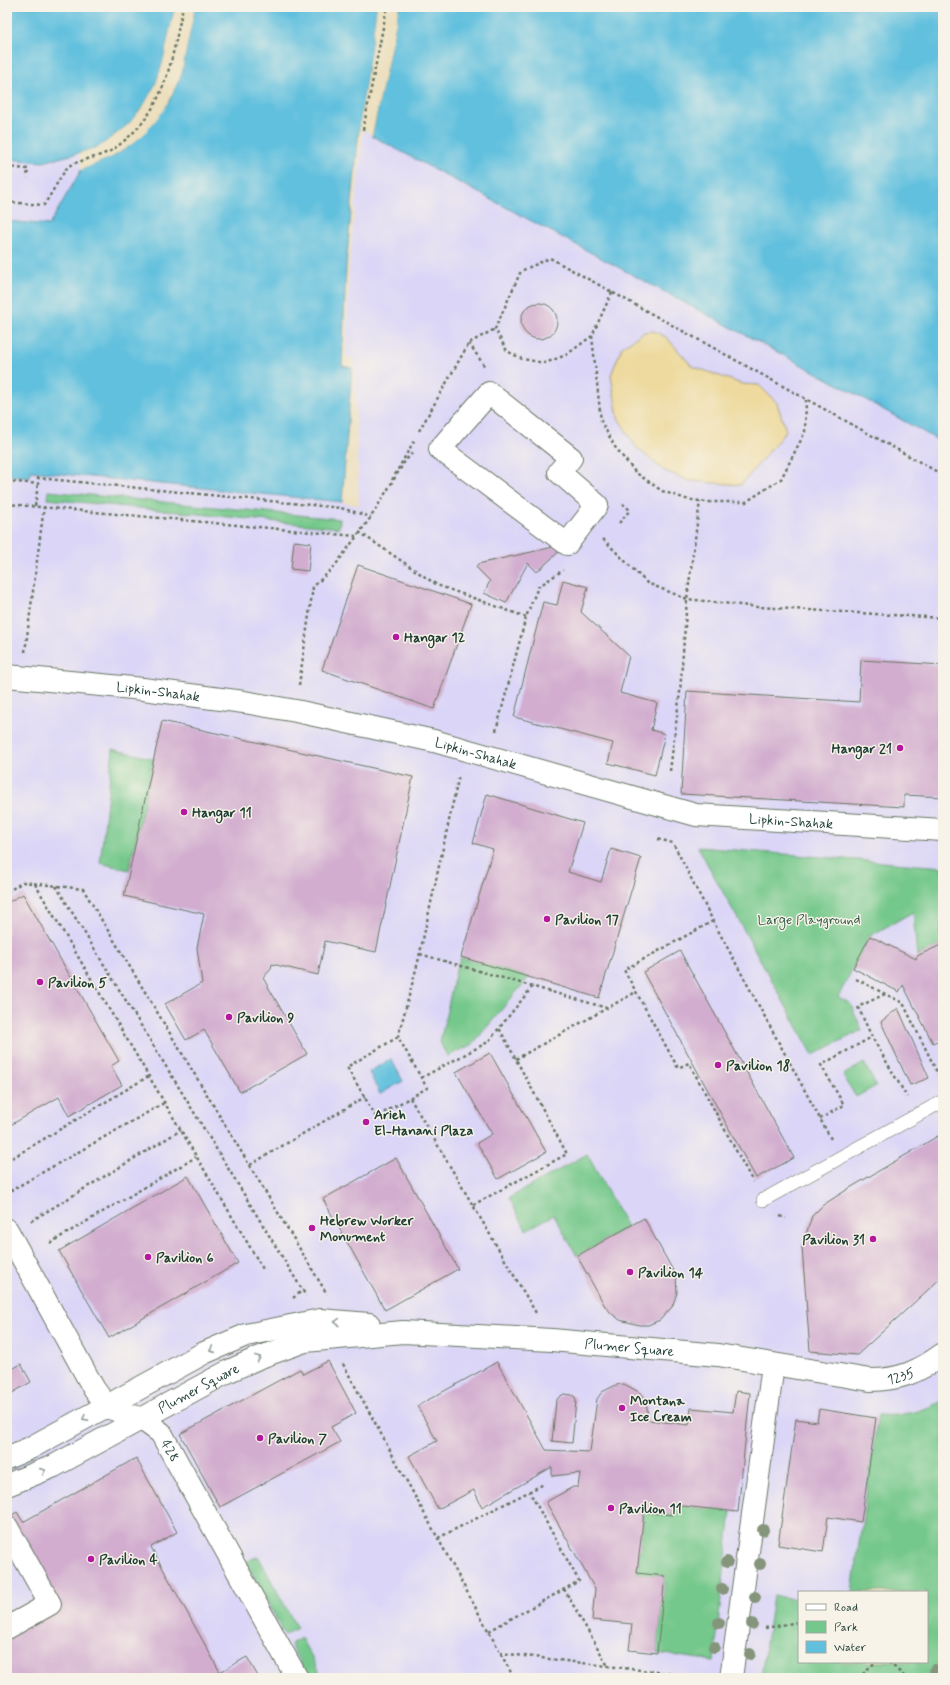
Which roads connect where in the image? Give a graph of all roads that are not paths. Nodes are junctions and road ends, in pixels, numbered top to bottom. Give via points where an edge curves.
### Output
1 (567, 544) joint
2 (14, 676) edge
3 (943, 830) edge
4 (943, 1101) edge
5 (763, 1200) road end
6 (7, 1230) edge
7 (403, 1332) junction
8 (943, 1354) edge
9 (774, 1364) junction
10 (854, 1378) joint
11 (106, 1406) junction
12 (142, 1419) junction
13 (7, 1458) edge
14 (7, 1485) edge
15 (7, 1527) edge
16 (7, 1628) edge
17 (297, 1678) edge
18 (731, 1678) edge

1 - 1 street via 597,505 559,472 571,458 489,393 440,449
2 - 3 street, Lipkin-Shahak via 244,702 296,711 490,756 696,814
4 - 5 lane
6 - 11 street via 94,1389
7 - 9 street, Plumer Square via 552,1340 718,1355
7 -> 11 street, Plumer Square via 362,1323 320,1320 246,1335 204,1354
12 -> 7 street, Plumer Square via 229,1371 305,1341
8 - 10 street, 1235 via 908,1375 884,1380
9 - 10 street, Plumer Square
9 - 18 street
11 - 12 street, 428
11 -> 13 street, Plumer Square
14 -> 12 street, Plumer Square via 54,1466
12 - 17 street, 428 via 161,1433
15 - 16 street via 50,1604

